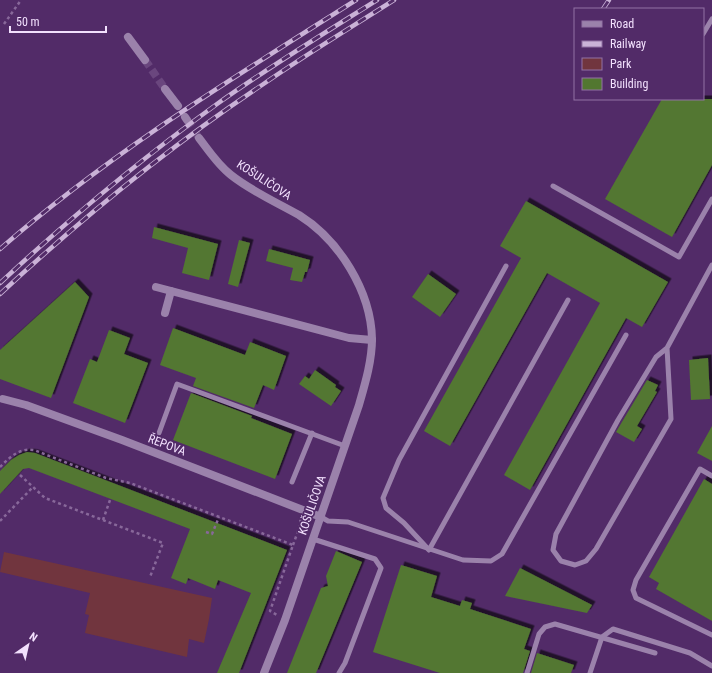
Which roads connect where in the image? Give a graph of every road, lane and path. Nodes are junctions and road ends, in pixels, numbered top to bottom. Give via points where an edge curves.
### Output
1 (21, 0) edge
2 (712, 19) edge
3 (4, 24) dead end
4 (704, 32) edge
5 (128, 37) dead end
6 (145, 60) tunnel mouth
7 (165, 89) tunnel mouth
8 (178, 106) dead end
9 (199, 138) tunnel mouth
10 (552, 186) dead end
11 (712, 199) edge
12 (712, 265) edge
13 (506, 266) dead end
14 (156, 287) dead end
15 (172, 292) junction
16 (568, 300) dead end
17 (164, 313) dead end
18 (626, 335) dead end
19 (372, 340) junction
20 (667, 348) junction
21 (3, 399) dead end
22 (159, 433) dead end
23 (312, 433) junction
24 (345, 446) junction
25 (0, 468) edge
26 (20, 475) dead end
27 (712, 476) edge
28 (292, 482) dead end
29 (33, 486) junction
30 (110, 500) dead end
31 (294, 516) dead end
32 (220, 517) junction
33 (321, 517) junction
34 (103, 520) junction
35 (0, 521) edge
36 (206, 532) dead end
37 (313, 539) junction
38 (293, 545) junction
39 (429, 550) junction
40 (150, 577) dead end
41 (277, 617) dead end
42 (712, 634) edge
43 (602, 637) junction
44 (655, 653) dead end
45 (712, 666) edge
46 (264, 673) edge
47 (340, 673) edge
48 (527, 673) edge
49 (590, 673) edge

1 - 3 path
2 - 4 lane
5 - 6 street
7 - 8 street
9 - 19 street, KOŠULIČOVA via 231,175 298,215 329,239 352,274 364,299 371,321
10 - 11 lane via 679,257
12 - 20 lane
13 - 39 lane via 399,460 383,498 386,508
14 - 15 street
15 - 17 street
15 - 19 street via 349,338
16 - 39 lane
18 - 39 lane via 502,554 491,561 463,560
19 - 24 street, KOŠULIČOVA via 366,379
20 - 20 lane via 656,357 618,420 556,534 553,550 561,561 575,565 586,561 591,555 671,419
21 - 33 street, ŘEPOVA via 122,440
22 - 23 lane via 177,384
23 - 24 lane
23 - 28 lane
24 - 33 street, KOŠULIČOVA
25 - 32 path via 20,451 34,450
26 - 29 path
27 - 42 lane via 700,469 636,580 633,590 636,598
29 - 34 path via 45,498
29 - 35 path
30 - 34 path
31 - 38 path via 301,520 301,523
32 - 36 path via 212,534
32 - 38 path
33 - 37 street, KOŠULIČOVA
33 - 39 lane via 328,521 348,522
34 - 40 path via 163,543
37 - 46 street, KOŠULIČOVA
37 - 47 lane via 375,559 382,568
38 - 41 path via 270,611 277,614
43 - 44 lane
43 - 45 lane via 613,629 690,653
43 - 48 lane via 555,624 545,627 539,634
43 - 49 lane

